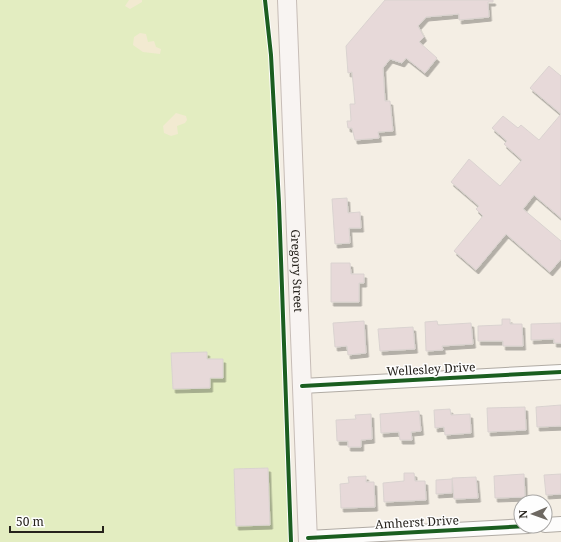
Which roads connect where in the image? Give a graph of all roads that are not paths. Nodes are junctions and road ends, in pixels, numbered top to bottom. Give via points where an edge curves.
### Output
1 (287, 0) edge
2 (561, 372) edge
3 (302, 386) junction
4 (513, 527) edge
5 (308, 540) edge

1 - 3 main road, Gregory Street
2 - 3 street, Wellesley Drive
3 - 5 main road, Gregory Street
4 - 5 street, Amherst Drive

